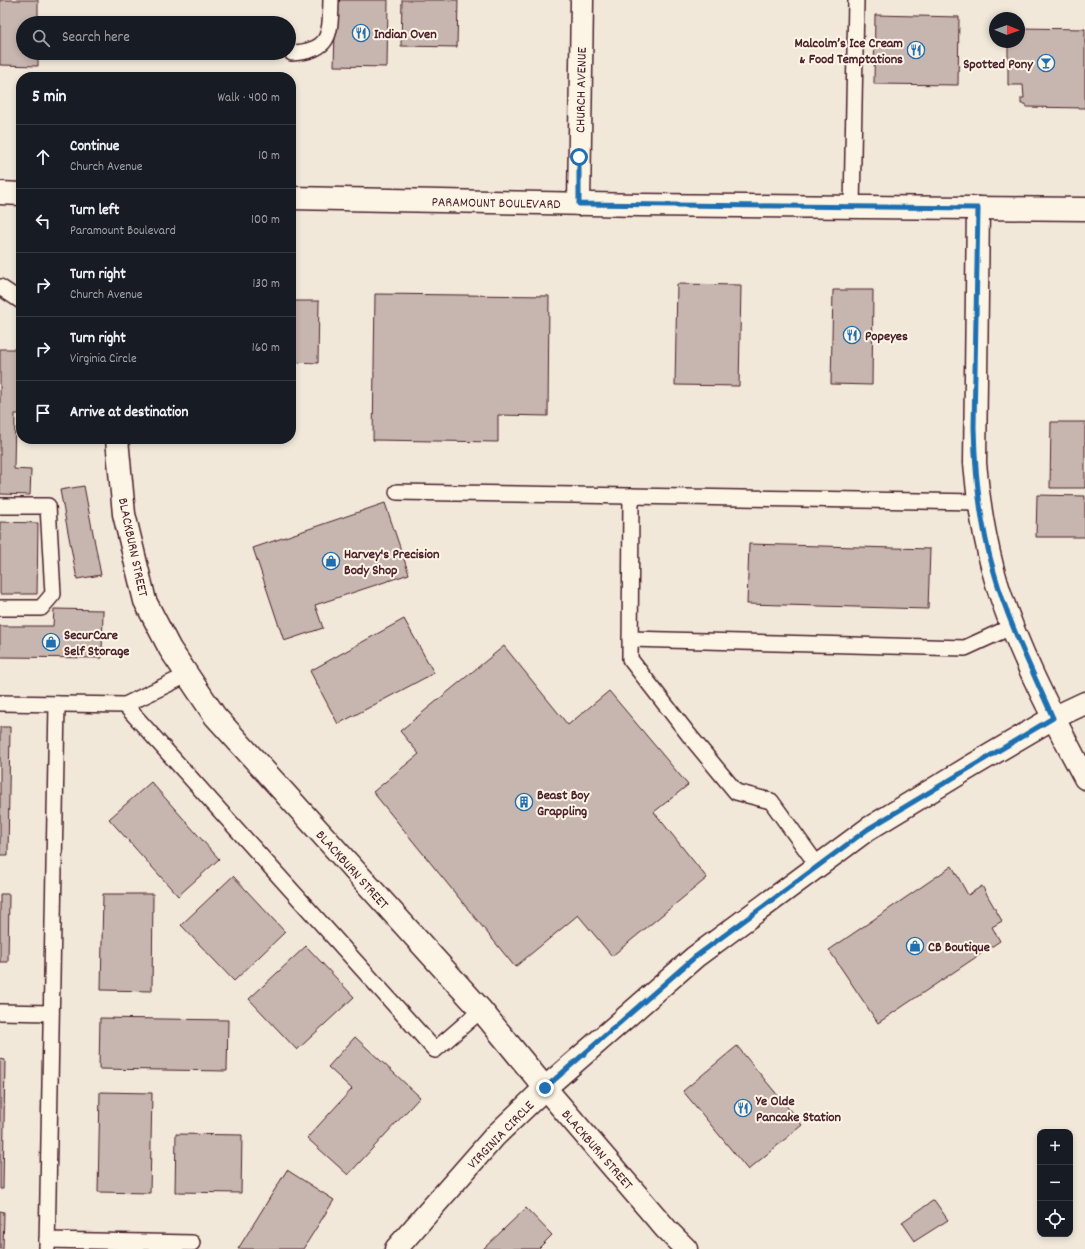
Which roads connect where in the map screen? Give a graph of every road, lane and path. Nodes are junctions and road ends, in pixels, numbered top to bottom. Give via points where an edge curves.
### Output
1 (331, 0) edge
2 (582, 0) edge
3 (856, 0) edge
4 (296, 53) edge
5 (0, 193) edge
6 (16, 194) edge
7 (296, 198) edge
8 (579, 204) junction
9 (852, 207) junction
10 (978, 208) junction
11 (1085, 210) edge
12 (0, 287) edge
13 (16, 298) edge
14 (117, 444) edge
15 (397, 492) dead end
16 (632, 496) junction
17 (979, 502) junction
18 (0, 506) edge
19 (0, 608) edge
20 (1012, 626) junction
21 (630, 639) junction
22 (187, 675) junction
23 (0, 703) edge
24 (1085, 703) edge
25 (57, 704) junction
26 (125, 705) junction
27 (1053, 718) junction
28 (1085, 778) edge
29 (818, 866) junction
30 (481, 1010) junction
31 (0, 1012) edge
32 (51, 1013) junction
33 (545, 1088) junction
34 (192, 1243) dead end
35 (47, 1244) edge
36 (396, 1249) edge
37 (686, 1249) edge

1 - 4 lane via 329,34 324,43 316,49
2 - 8 street, CHURCH AVENUE
3 - 9 lane
5 - 6 street
7 - 8 street, PARAMOUNT BOULEVARD
8 - 9 street, PARAMOUNT BOULEVARD
9 - 10 street, PARAMOUNT BOULEVARD
10 - 11 street, PARAMOUNT BOULEVARD
10 - 17 street via 974,434
12 - 13 lane
14 - 22 street, BLACKBURN STREET via 124,514 145,601
15 - 16 lane
16 - 17 lane
16 - 21 lane
17 - 20 street via 994,571
18 - 19 lane via 48,506 53,594 41,608
20 - 21 lane via 965,648
20 - 27 street
21 - 29 lane via 630,660 689,736 736,792 771,801
22 - 26 lane
22 - 30 street, BLACKBURN STREET via 215,716
23 - 25 lane
24 - 27 street, VIRGINIA CIRCLE
25 - 26 lane
25 - 32 lane
26 - 30 lane via 435,1050
27 - 28 street
27 - 29 street, VIRGINIA CIRCLE via 868,829
29 - 33 street, VIRGINIA CIRCLE via 695,957
30 - 33 street, BLACKBURN STREET
31 - 32 lane
32 - 35 lane
33 - 36 street, VIRGINIA CIRCLE via 495,1136
33 - 37 street, BLACKBURN STREET
34 - 35 lane

